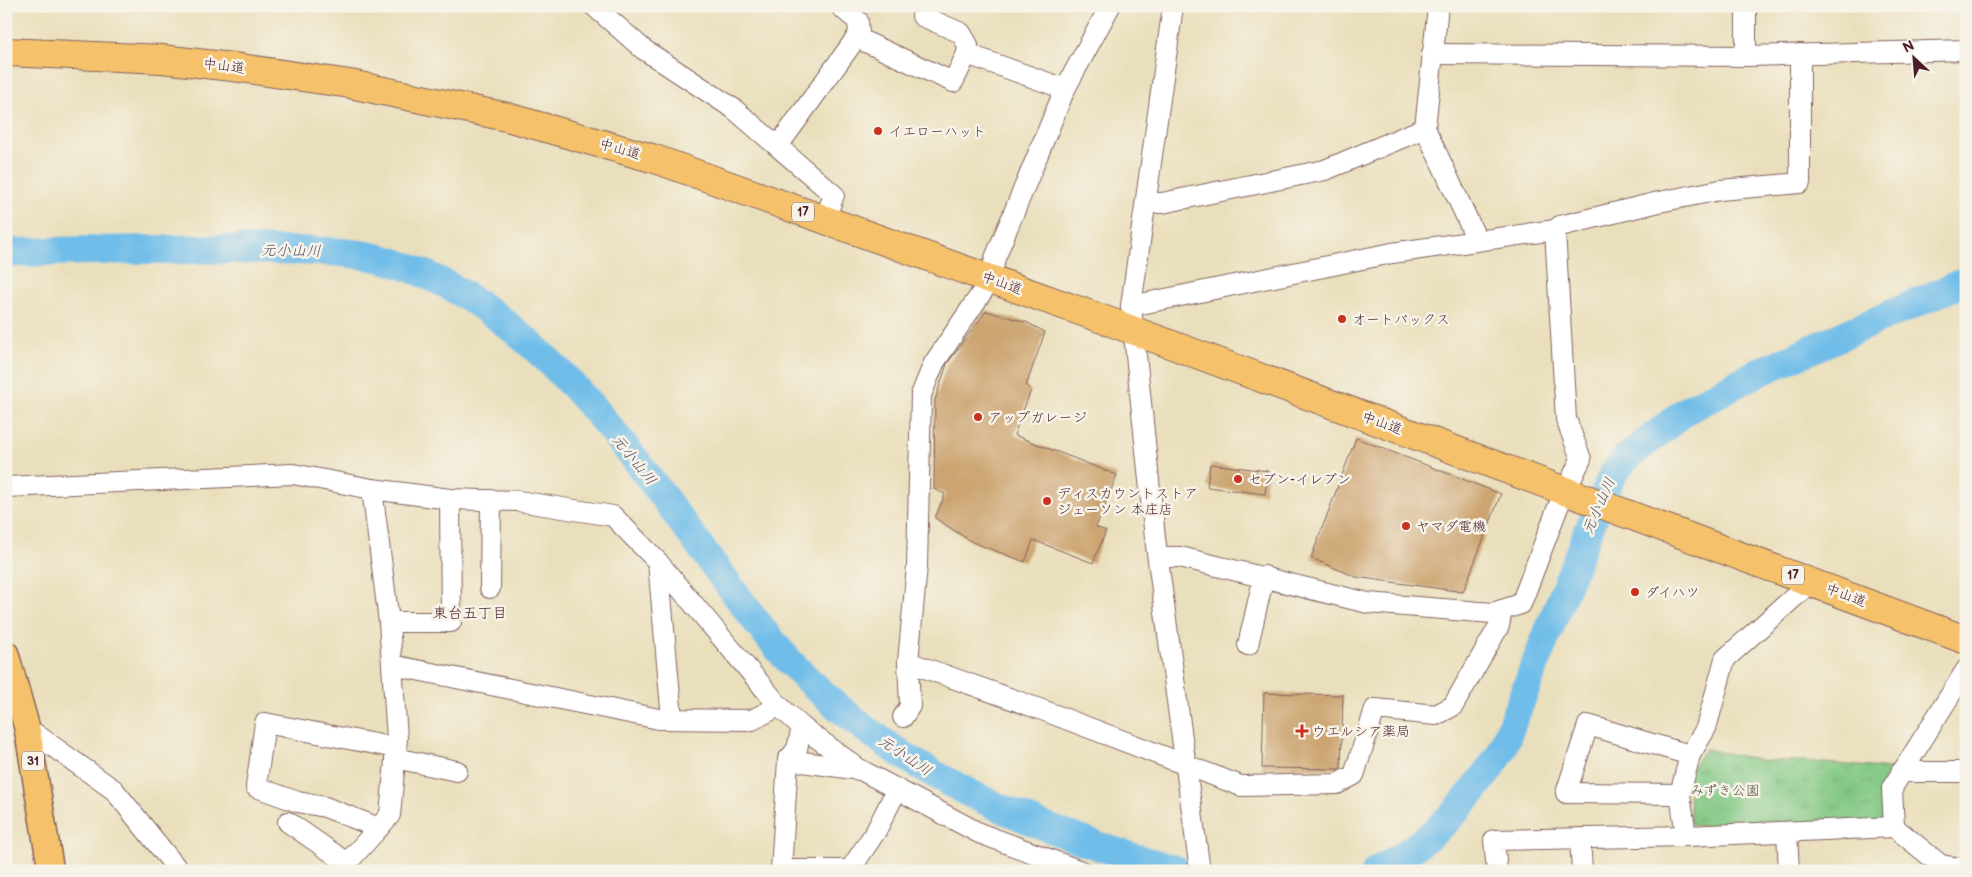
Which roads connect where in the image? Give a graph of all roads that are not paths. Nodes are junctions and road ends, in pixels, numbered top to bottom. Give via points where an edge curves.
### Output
1 (594, 6) edge
2 (843, 6) edge
3 (1110, 6) edge
4 (1173, 6) edge
5 (1438, 6) edge
6 (1746, 6) edge
7 (922, 16) dead end
8 (856, 38) junction
9 (1966, 50) edge
10 (6, 52) edge
11 (967, 54) junction
12 (1432, 54) junction
13 (1800, 54) junction
14 (1746, 56) junction
15 (1065, 89) junction
16 (1425, 128) junction
17 (778, 146) junction
18 (1146, 203) junction
19 (825, 220) junction
20 (1555, 230) junction
21 (1477, 240) junction
22 (991, 279) junction
23 (1131, 318) junction
24 (6, 487) edge
25 (372, 490) junction
26 (1568, 492) junction
27 (450, 499) junction
28 (491, 500) junction
29 (1158, 557) junction
30 (658, 562) junction
31 (1264, 576) junction
32 (1811, 582) junction
33 (490, 588) dead end
34 (1502, 610) junction
35 (390, 622) junction
36 (1966, 640) edge
37 (1248, 645) dead end
38 (6, 654) edge
39 (908, 662) junction
40 (392, 665) junction
41 (1966, 670) edge
42 (779, 706) junction
43 (903, 717) dead end
44 (672, 719) junction
45 (27, 728) junction
46 (802, 728) junction
47 (396, 753) junction
48 (1690, 755) junction
49 (788, 760) junction
50 (1184, 764) junction
51 (861, 770) junction
52 (457, 771) dead end
53 (1901, 772) junction
54 (1966, 772) edge
55 (897, 789) junction
56 (1680, 794) junction
57 (288, 822) dead end
58 (379, 828) junction
59 (1894, 828) junction
60 (1787, 833) junction
61 (1686, 836) junction
62 (1580, 838) junction
63 (343, 867) edge
64 (1941, 868) edge
65 (1966, 869) edge
66 (781, 870) edge
67 (51, 871) edge
68 (179, 871) edge
69 (851, 871) edge
70 (1081, 871) edge
71 (1200, 871) edge
72 (1497, 871) edge
73 (1582, 871) edge
74 (1789, 871) edge

1 - 17 street via 643,50 734,109
2 - 8 street via 858,21 860,34
3 - 15 street
4 - 18 street
5 - 12 street
6 - 14 street
7 - 11 street via 962,33 968,45
8 - 11 street via 953,82
8 - 17 street
9 - 13 street
10 - 19 highway, 中山道 / 17 via 162,59 360,86 508,117 656,159
11 - 15 street
12 - 14 street
12 - 16 street
13 - 14 street
13 - 20 street via 1800,183 1720,190 1560,226
15 - 22 street via 995,258
16 - 18 street via 1325,170 1162,203
16 - 21 street
17 - 19 street via 834,196
18 - 23 street
19 - 22 highway, 中山道 / 17
20 - 21 street
20 - 26 street via 1566,419 1581,459
21 - 23 street via 1392,253
22 - 23 highway, 中山道 / 17
22 - 39 street via 934,363 921,395 917,566
23 - 26 highway, 中山道 / 17
23 - 29 street
24 - 25 street via 293,474
25 - 27 street
25 - 35 street
26 - 32 highway, 中山道 / 17
26 - 34 street via 1521,604
27 - 28 street
27 - 35 street via 451,622
28 - 30 street via 518,501 613,516
28 - 33 street
29 - 31 street via 1180,557
29 - 50 street
30 - 42 street
30 - 44 street
31 - 34 street via 1368,603 1492,613
31 - 37 street
32 - 36 highway, 中山道 / 17
32 - 48 street via 1725,659 1706,728
34 - 50 street via 1499,626 1453,706 1436,715 1375,709 1354,775 1337,784 1241,786
35 - 40 street
38 - 45 main road, 31
39 - 43 street via 910,706
39 - 50 street
40 - 44 street
40 - 47 street
41 - 53 street
42 - 44 street via 752,720
42 - 46 street
45 - 67 main road, 31
45 - 68 street via 114,790
46 - 49 street via 797,749
46 - 51 street
47 - 52 street
47 - 58 street via 390,815
47 - 58 street via 265,723 256,787 298,802 325,807
48 - 56 street
48 - 56 street via 1588,725 1566,793
49 - 51 street
49 - 66 street
50 - 71 street
51 - 55 street
53 - 54 street
53 - 59 street via 1892,788
55 - 69 street
55 - 70 street via 979,833
56 - 61 street
57 - 63 street
58 - 63 street
59 - 60 street
59 - 64 street
60 - 61 street
60 - 74 street
61 - 62 street
62 - 72 street via 1494,840
62 - 73 street
64 - 65 street
66 - 69 street

